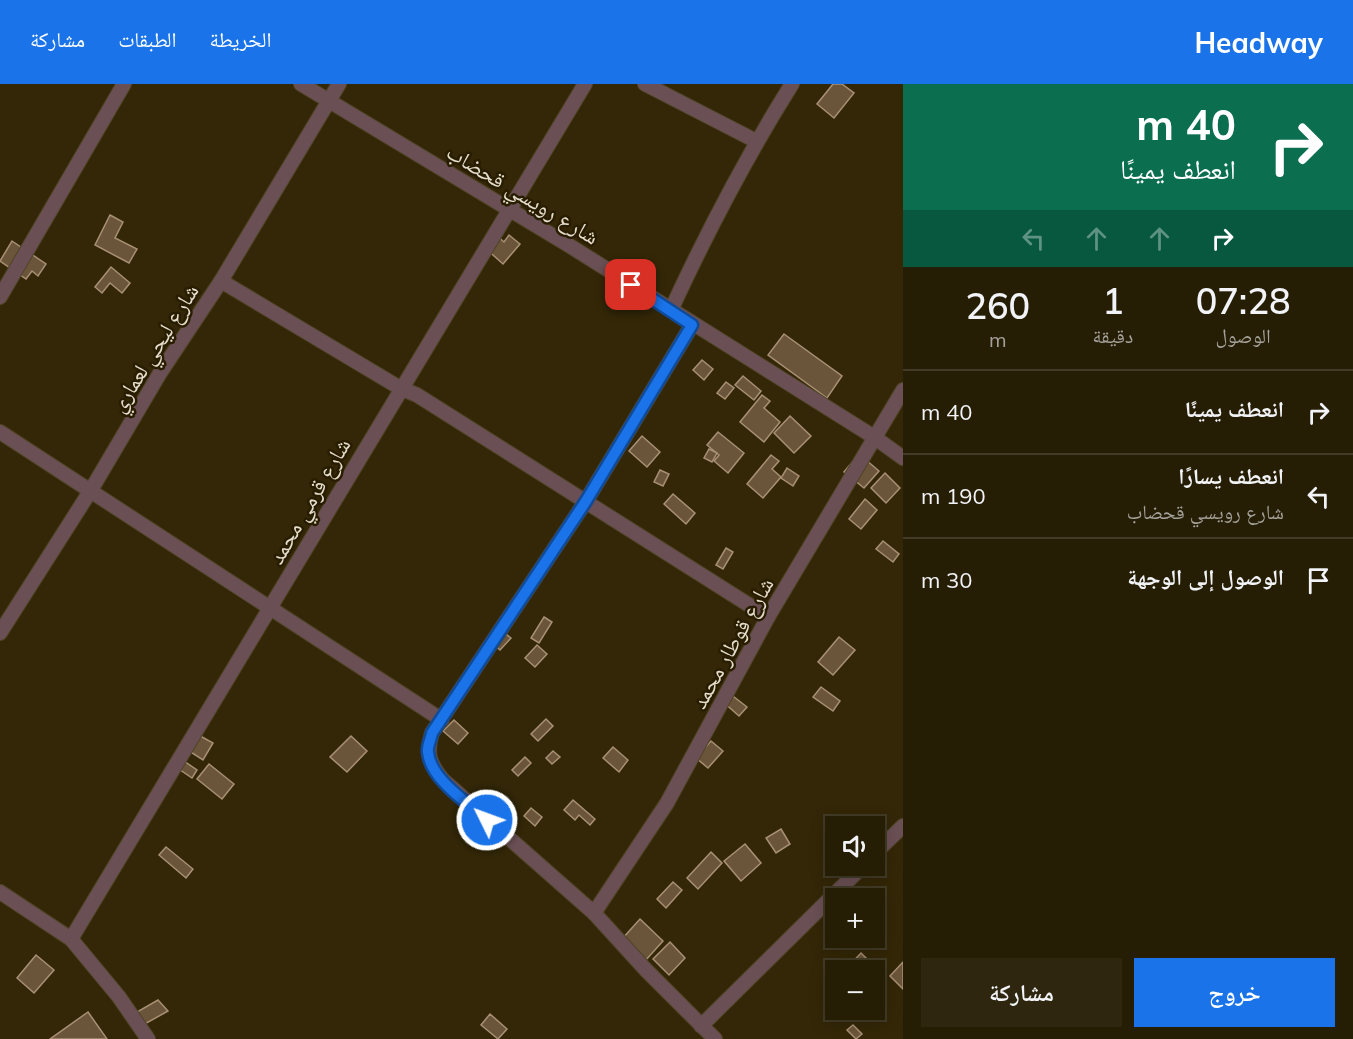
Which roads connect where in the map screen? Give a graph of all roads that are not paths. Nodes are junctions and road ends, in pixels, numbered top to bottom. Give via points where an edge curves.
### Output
1 (124, 84) edge
2 (301, 84) edge
3 (339, 84) edge
4 (585, 84) edge
5 (645, 84) edge
6 (792, 84) edge
7 (329, 100) junction
8 (756, 141) junction
9 (510, 212) junction
10 (221, 281) junction
11 (0, 297) edge
12 (671, 310) junction
13 (692, 325) junction
14 (400, 388) junction
15 (903, 390) edge
16 (0, 432) edge
17 (874, 437) junction
18 (903, 458) edge
19 (92, 490) junction
20 (586, 501) junction
21 (273, 607) junction
22 (768, 617) junction
23 (0, 633) edge
24 (442, 720) junction
25 (903, 826) edge
26 (885, 843) edge
27 (853, 876) edge
28 (0, 892) edge
29 (594, 913) junction
30 (71, 939) junction
31 (701, 1026) junction
32 (148, 1039) edge
33 (715, 1039) edge

1 - 11 street
2 - 7 street, شارع رويسي قحضاب
3 - 7 street, شارع ليحي لعماري
4 - 9 street, شارع قرمي محمد
5 - 8 street
6 - 8 street
7 - 9 street, شارع رويسي قحضاب
7 - 10 street, شارع ليحي لعماري
8 - 12 street via 696,253
9 - 12 street, شارع رويسي قحضاب
9 - 14 street, شارع قرمي محمد
10 - 14 street
10 - 19 street, شارع ليحي لعماري via 160,373
12 - 13 street, شارع رويسي قحضاب
13 - 17 street, شارع رويسي قحضاب
13 - 20 street
14 - 20 street
14 - 21 street, شارع قرمي محمد
15 - 17 street, شارع قوطار محمد
16 - 19 street
17 - 18 street, شارع رويسي قحضاب
17 - 22 street, شارع قوطار محمد
19 - 21 street
19 - 23 street, شارع ليحي لعماري
20 - 22 street
20 - 24 street
21 - 24 street
21 - 30 street, شارع قرمي محمد
22 - 29 street, شارع قوطار محمد via 667,803
24 - 29 street via 432,733 427,750 431,765 472,807
25 - 26 street
27 - 31 street
28 - 30 street
29 - 31 street
30 - 32 street
31 - 33 street

